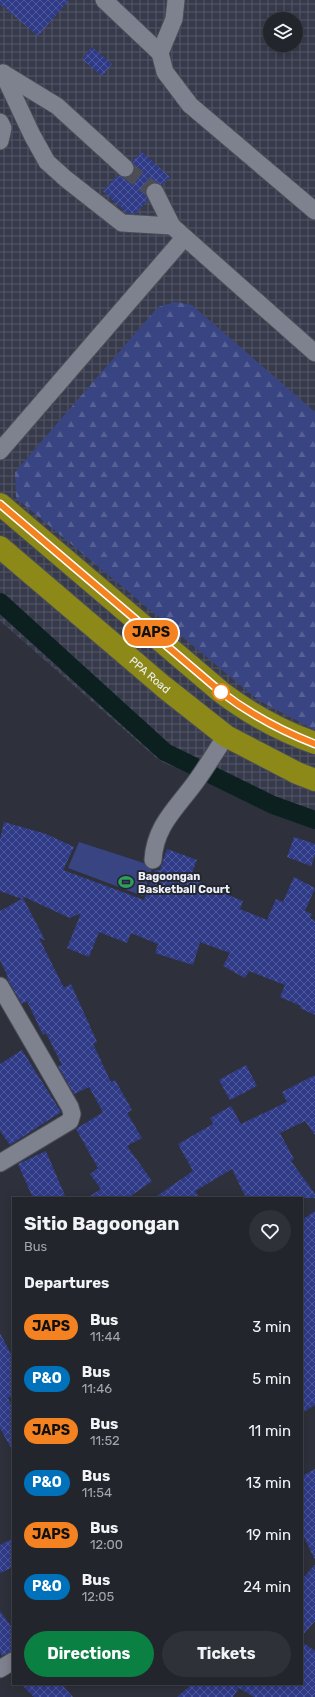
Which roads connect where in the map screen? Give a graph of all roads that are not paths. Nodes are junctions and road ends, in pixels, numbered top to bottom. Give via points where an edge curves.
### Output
1 (104, 0) edge
2 (176, 0) edge
3 (160, 53) junction
4 (2, 71) edge
5 (0, 122) edge
6 (0, 141) edge
7 (126, 168) tunnel mouth
8 (155, 192) tunnel mouth
9 (315, 211) edge
10 (172, 226) junction
11 (184, 238) junction
12 (315, 353) edge
13 (0, 451) edge
14 (0, 504) edge
15 (0, 546) edge
16 (226, 736) junction
17 (315, 744) edge
18 (315, 780) edge
19 (153, 860) dead end
20 (0, 986) edge
21 (0, 1163) edge
22 (12, 1662) edge
23 (0, 1669) edge

1 - 3 street
2 - 3 street via 174,19
3 - 9 street via 165,72 190,105
4 - 7 street via 57,106
4 - 10 street via 47,162 122,223
5 - 6 street via 3,128
8 - 10 street
10 - 11 street
11 - 12 street
11 - 13 street
14 - 17 highway via 221,692 248,712
15 - 16 highway, PPA Road via 164,687
16 - 18 highway, PPA Road
16 - 19 street via 166,820 154,844
20 - 21 street via 72,1114 70,1121
22 - 23 street

